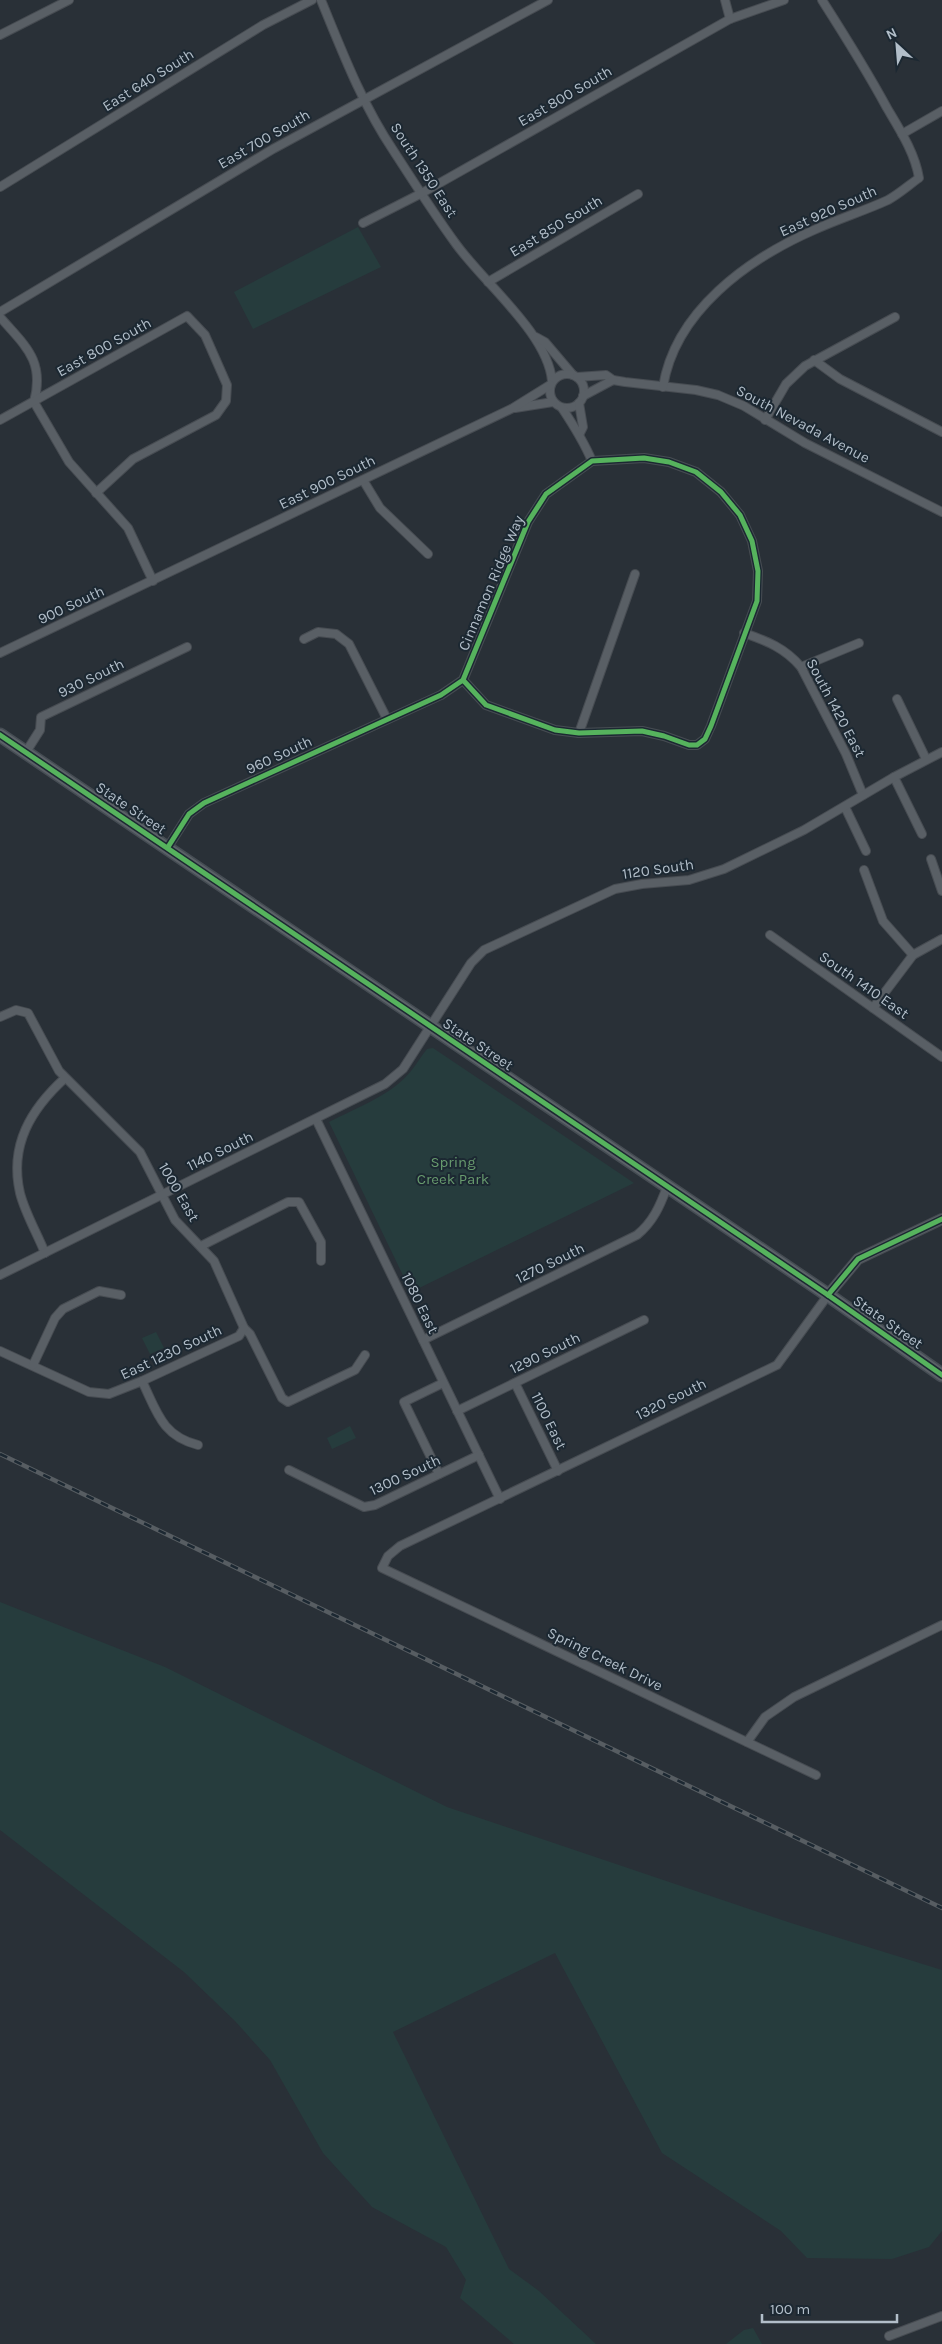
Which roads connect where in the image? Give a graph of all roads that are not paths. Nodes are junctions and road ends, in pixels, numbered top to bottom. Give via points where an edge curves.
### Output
1 (69, 0) edge
2 (312, 0) edge
3 (321, 0) edge
4 (548, 0) edge
5 (725, 0) edge
6 (784, 0) edge
7 (822, 0) edge
8 (730, 19) junction
9 (0, 35) edge
10 (364, 98) junction
11 (942, 111) edge
12 (902, 134) junction
13 (0, 187) edge
14 (422, 193) junction
15 (638, 194) dead end
16 (363, 223) dead end
17 (488, 282) junction
18 (0, 312) edge
19 (895, 316) dead end
20 (0, 317) edge
21 (534, 336) junction
22 (814, 360) junction
23 (575, 376) junction
24 (613, 380) junction
25 (551, 383) junction
26 (663, 387) junction
27 (581, 400) junction
28 (34, 402) junction
29 (553, 402) junction
30 (513, 408) junction
31 (562, 408) junction
32 (0, 420) edge
33 (765, 420) junction
34 (580, 432) junction
35 (942, 432) edge
36 (592, 462) junction
37 (364, 480) junction
38 (96, 493) junction
39 (942, 512) edge
40 (428, 554) dead end
41 (634, 574) dead end
42 (153, 581) junction
43 (744, 633) junction
44 (304, 639) dead end
45 (859, 643) dead end
46 (187, 647) dead end
47 (0, 653) edge
48 (801, 668) junction
49 (463, 680) junction
50 (897, 699) dead end
51 (387, 720) junction
52 (578, 733) junction
53 (0, 735) edge
54 (26, 752) junction
55 (942, 752) edge
56 (926, 759) junction
57 (894, 777) junction
58 (863, 796) junction
59 (845, 807) junction
60 (922, 834) dead end
61 (168, 847) junction
62 (866, 851) dead end
63 (931, 859) dead end
64 (864, 870) dead end
65 (942, 891) edge
66 (770, 935) dead end
67 (942, 939) edge
68 (913, 956) junction
69 (873, 1008) junction
70 (0, 1017) edge
71 (430, 1027) junction
72 (942, 1057) edge
73 (65, 1078) junction
74 (316, 1119) junction
75 (667, 1187) junction
76 (162, 1195) junction
77 (942, 1219) edge
78 (201, 1246) junction
79 (45, 1253) junction
80 (321, 1261) dead end
81 (0, 1275) edge
82 (121, 1295) dead end
83 (828, 1295) junction
84 (644, 1320) dead end
85 (244, 1328) junction
86 (423, 1340) junction
87 (0, 1351) edge
88 (365, 1354) dead end
89 (33, 1365) junction
90 (942, 1375) edge
91 (142, 1381) junction
92 (443, 1382) junction
93 (515, 1383) junction
94 (457, 1411) junction
95 (198, 1446) dead end
96 (478, 1455) junction
97 (289, 1470) dead end
98 (558, 1471) junction
99 (439, 1474) junction
100 (500, 1499) junction
101 (382, 1568) joint
102 (942, 1625) edge
103 (747, 1742) junction
104 (816, 1775) dead end
105 (942, 2316) edge
106 (889, 2336) dead end

1 - 9 street
2 - 13 street, East 640 South via 262,25
3 - 10 street, South 1350 East
4 - 10 street, East 700 South
5 - 8 street
6 - 8 street, East 800 South
7 - 12 street
8 - 14 street, East 800 South
10 - 14 street, South 1350 East via 391,148
10 - 18 street, East 700 South
11 - 12 street
12 - 26 street, East 920 South via 919,178 889,199 812,230 739,272 713,295 688,326 666,365
14 - 16 street, East 800 South
14 - 17 street, South 1350 East via 456,245
15 - 17 street, East 850 South
17 - 21 street, South 1350 East
19 - 22 street
20 - 28 street via 34,359 39,379
21 - 23 street, South 1350 East via 545,342
21 - 25 street, South 1350 East via 547,358
22 - 33 street via 786,384
22 - 35 street via 840,379
23 - 24 street, South Nevada Avenue via 606,375
23 - 25 street via 561,375
23 - 27 street via 583,386
24 - 26 street, South Nevada Avenue
24 - 27 street
25 - 29 street
25 - 30 street, East 900 South
26 - 33 street, South Nevada Avenue via 718,395
27 - 31 street via 571,408
27 - 34 street via 583,426
28 - 32 street, East 800 South
28 - 38 street via 69,462
28 - 38 street, East 800 South via 188,316 205,335 227,385 226,401 216,415 132,458
29 - 30 street, East 900 South
29 - 31 street
30 - 37 street, East 900 South
31 - 34 street
33 - 39 street, South Nevada Avenue
34 - 36 street
36 - 43 street via 644,458 669,462 696,472 721,492 740,515 752,541 758,571 758,601
36 - 49 street, Cinnamon Ridge Way via 546,494 528,522
37 - 40 street via 380,508
37 - 42 street, East 900 South
38 - 42 street via 128,528
41 - 52 street
42 - 47 street, 900 South
43 - 48 street, South 1420 East via 772,643 791,656
43 - 52 street via 711,726 705,739 697,745 642,731
44 - 51 street via 318,632 336,634 349,644
45 - 48 street
46 - 54 street, 930 South via 41,717 40,730
48 - 58 street, South 1420 East via 846,754
49 - 51 street, 960 South via 441,695
49 - 52 street via 486,704 555,730
50 - 56 street
51 - 61 street, 960 South via 204,804 189,814
53 - 54 main road, State Street
54 - 61 main road, State Street
55 - 56 street, 1120 South
56 - 57 street, 1120 South
57 - 58 street, 1120 South
57 - 60 street
58 - 59 street, 1120 South
59 - 62 street
59 - 71 street, 1120 South via 724,869 689,880 615,889 499,942 484,950 471,963
61 - 71 main road, State Street
63 - 65 street
64 - 68 street via 883,921
66 - 69 street, South 1410 East
67 - 68 street
68 - 69 street
69 - 72 street, South 1410 East
70 - 73 street, 1000 East via 16,1010 28,1013 50,1057
71 - 74 street, 1140 South via 403,1069 385,1084
71 - 75 main road, State Street
73 - 76 street, 1000 East via 131,1142
73 - 79 street via 36,1109 23,1133 16,1166 20,1193
74 - 76 street, 1140 South
74 - 86 street, 1080 East
75 - 83 main road, State Street
75 - 86 street, 1270 South via 648,1226 626,1242
76 - 78 street, 1000 East via 182,1229
76 - 79 street, 1140 South
77 - 83 street, 1320 South via 858,1259
78 - 80 street via 288,1202 300,1202 321,1242
78 - 85 street, 1000 East via 214,1261
79 - 81 street, 1140 South
82 - 89 street via 99,1291 63,1309 55,1318
83 - 90 main road, State Street
83 - 98 street, 1320 South via 777,1365
84 - 93 street, 1290 South
85 - 88 street, 1000 East via 288,1402 355,1370
85 - 91 street, East 1230 South via 239,1336
86 - 92 street, 1080 East
87 - 89 street
89 - 91 street, East 1230 South via 90,1392 118,1392
91 - 95 street via 168,1430 185,1442
92 - 94 street, 1080 East
92 - 99 street via 404,1402
93 - 94 street, 1290 South
93 - 98 street, 1100 East
94 - 96 street, 1080 East
96 - 99 street, 1300 South
96 - 100 street, 1080 East
97 - 99 street, 1300 South via 364,1507 374,1506
98 - 100 street, 1320 South
100 - 101 street, 1320 South via 400,1546 388,1556
101 - 103 street, Spring Creek Drive
102 - 103 street via 794,1697 765,1717
103 - 104 street, Spring Creek Drive
105 - 106 street

